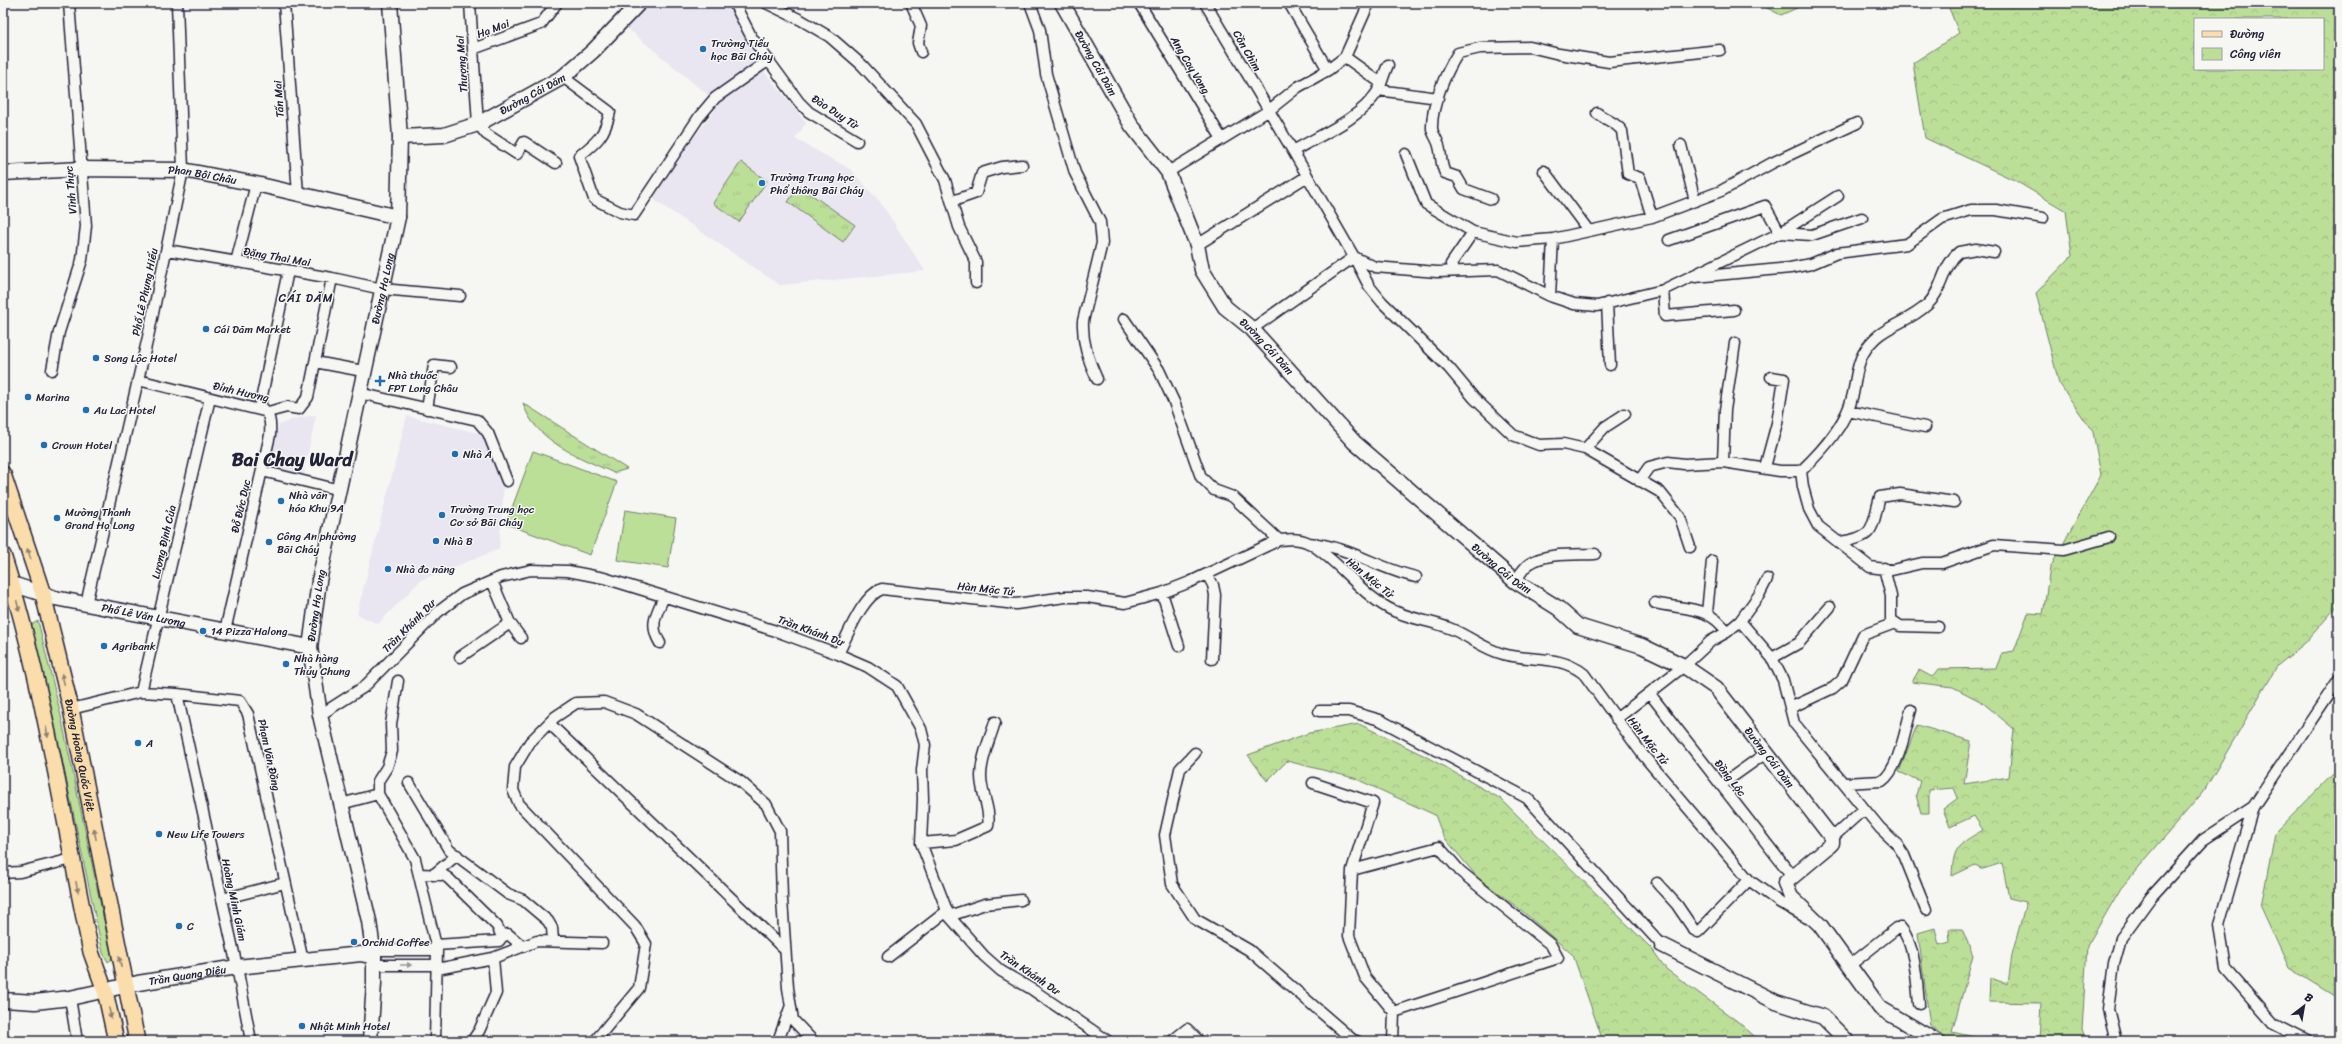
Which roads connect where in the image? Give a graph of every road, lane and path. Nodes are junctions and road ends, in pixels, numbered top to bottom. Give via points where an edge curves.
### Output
1 (69, 3) edge
2 (177, 3) edge
3 (284, 3) edge
4 (390, 3) edge
5 (470, 3) edge
6 (557, 3) edge
7 (639, 3) edge
8 (734, 3) edge
9 (766, 3) edge
10 (911, 3) edge
11 (1030, 3) edge
12 (1062, 3) edge
13 (1138, 3) edge
14 (1205, 3) edge
15 (1289, 3) edge
16 (1369, 3) edge
17 (473, 49) junction
18 (1720, 50) dead end
19 (921, 52) dead end
20 (1345, 56) junction
21 (769, 60) junction
22 (1388, 65) dead end
23 (1328, 70) junction
24 (563, 77) junction
25 (1379, 86) junction
26 (1438, 98) junction
27 (1268, 111) junction
28 (1597, 113) dead end
29 (1857, 123) dead end
30 (478, 124) junction
31 (400, 136) junction
32 (1222, 139) junction
33 (857, 141) dead end
34 (1681, 144) dead end
35 (1293, 151) junction
36 (1406, 154) dead end
37 (556, 163) dead end
38 (1022, 164) dead end
39 (81, 169) junction
40 (183, 170) junction
41 (1544, 171) dead end
42 (1168, 172) junction
43 (3, 173) edge
44 (1306, 177) junction
45 (256, 184) junction
46 (298, 194) junction
47 (1838, 196) dead end
48 (1491, 199) dead end
49 (953, 201) junction
50 (1695, 201) junction
51 (398, 217) junction
52 (1652, 217) junction
53 (1862, 218) dead end
54 (2043, 218) dead end
55 (1588, 230) junction
56 (1473, 232) junction
57 (1780, 233) junction
58 (1553, 239) junction
59 (1669, 240) dead end
60 (1197, 245) junction
61 (167, 250) junction
62 (1994, 252) dead end
63 (1354, 256) junction
64 (236, 262) junction
65 (288, 271) junction
66 (1453, 271) junction
67 (332, 278) junction
68 (1687, 278) junction
69 (976, 283) dead end
70 (382, 289) junction
71 (1663, 290) junction
72 (460, 296) dead end
73 (1550, 296) junction
74 (1607, 303) junction
75 (1734, 310) dead end
76 (1124, 320) dead end
77 (1252, 329) junction
78 (1735, 343) dead end
79 (315, 362) junction
80 (1610, 365) dead end
81 (451, 367) dead end
82 (52, 370) dead end
83 (363, 371) junction
84 (1771, 377) dead end
85 (1097, 379) dead end
86 (138, 380) junction
87 (359, 393) junction
88 (210, 398) junction
89 (427, 409) junction
90 (1848, 411) junction
91 (268, 412) junction
92 (1625, 414) dead end
93 (1925, 427) dead end
94 (1586, 449) junction
95 (1723, 462) junction
96 (1765, 467) junction
97 (262, 471) junction
98 (1801, 471) junction
99 (3, 474) edge
100 (508, 481) dead end
101 (1639, 481) junction
102 (340, 490) junction
103 (1954, 502) dead end
104 (2109, 537) dead end
105 (1279, 540) junction
106 (1840, 542) junction
107 (1308, 543) junction
108 (1690, 548) dead end
109 (1595, 554) dead end
110 (3, 555) edge
111 (1712, 561) dead end
112 (1884, 568) junction
113 (1207, 574) junction
114 (1416, 577) dead end
115 (1767, 579) dead end
116 (492, 581) junction
117 (1515, 581) junction
118 (8, 582) edge
119 (1162, 593) junction
120 (43, 594) junction
121 (664, 597) junction
122 (1656, 603) dead end
123 (86, 604) junction
124 (1830, 607) dead end
125 (1706, 612) junction
126 (159, 617) junction
127 (1740, 621) junction
128 (510, 623) junction
129 (1895, 623) junction
130 (1938, 627) dead end
131 (225, 631) junction
132 (1727, 632) junction
133 (521, 638) dead end
134 (660, 643) dead end
135 (1180, 646) dead end
136 (310, 647) junction
137 (838, 654) junction
138 (460, 657) dead end
139 (1772, 658) junction
140 (1212, 659) dead end
141 (1684, 666) junction
142 (2339, 679) edge
143 (398, 681) dead end
144 (141, 692) junction
145 (177, 694) junction
146 (1650, 694) junction
147 (1790, 708) junction
148 (71, 709) junction
149 (1911, 710) dead end
150 (1319, 711) dead end
151 (320, 715) junction
152 (1616, 720) junction
153 (996, 722) dead end
154 (549, 723) junction
155 (1195, 753) dead end
156 (1766, 753) junction
157 (409, 783) dead end
158 (1844, 783) junction
159 (1313, 784) dead end
160 (1721, 785) junction
161 (378, 794) junction
162 (341, 804) junction
163 (2253, 807) junction
164 (1864, 809) junction
165 (1832, 838) junction
166 (921, 843) junction
167 (457, 855) junction
168 (72, 859) junction
169 (1352, 870) junction
170 (3, 873) edge
171 (420, 874) junction
172 (433, 876) junction
173 (1792, 876) junction
174 (1750, 880) junction
175 (285, 883) junction
176 (1657, 883) dead end
177 (222, 899) junction
178 (1021, 900) dead end
179 (1926, 910) dead end
180 (948, 914) junction
181 (1820, 925) junction
182 (502, 937) junction
183 (553, 940) junction
184 (481, 942) junction
185 (602, 943) dead end
186 (1662, 945) joint
187 (522, 946) junction
188 (437, 948) junction
189 (785, 950) junction
190 (888, 956) dead end
191 (373, 957) junction
192 (489, 959) junction
193 (303, 961) junction
194 (1849, 966) junction
195 (237, 967) junction
196 (437, 967) junction
197 (125, 986) junction
198 (105, 991) junction
199 (70, 998) junction
200 (7, 1002) edge
201 (1919, 1004) dead end
202 (791, 1006) junction
203 (1394, 1012) junction
204 (77, 1041) edge
205 (116, 1041) edge
206 (137, 1041) edge
207 (250, 1041) edge
208 (370, 1041) edge
209 (435, 1041) edge
210 (472, 1041) edge
211 (595, 1041) edge
212 (778, 1041) edge
213 (813, 1041) edge
214 (1108, 1041) edge
215 (1172, 1041) edge
216 (1199, 1041) edge
217 (1357, 1041) edge
218 (1393, 1041) edge
219 (1847, 1041) edge
220 (1936, 1041) edge
221 (2116, 1041) edge
222 (2307, 1041) edge

1 - 39 street, Vĩnh Thực
2 - 40 street, Phố Lê Phụng Hiểu
3 - 46 street, Tấn Mai
4 - 31 street, Đường Hạ Long
5 - 17 street, Thượng Mai
6 - 17 street, Hạ Mai via 540,24
7 - 24 street, Đường Cái Dăm via 593,51
8 - 21 street, Đào Duy Từ via 752,38
9 - 49 street via 830,37 862,66 916,124
10 - 19 street via 920,26 918,43
11 - 85 street via 1040,30 1046,74 1066,146 1075,173 1100,222 1100,249 1082,331 1087,356
12 - 42 street, Đường Cái Dăm via 1132,126
13 - 32 street, Ang Cay Vong
14 - 27 street, Cồn Chìm
15 - 23 street
16 - 20 street
17 - 30 street, Thượng Mai
18 - 26 street via 1609,62 1559,54 1530,46 1480,48 1458,53 1448,70
20 - 23 street
20 - 25 street
21 - 24 street via 711,103 634,215 620,212 594,199 579,156 595,144 607,129 610,112
21 - 33 street, Đào Duy Từ via 809,112
22 - 25 street
23 - 27 street via 1298,87
24 - 30 street, Đường Cái Dăm
25 - 26 street
25 - 35 street via 1369,102 1348,121
26 - 48 street via 1432,130 1439,146 1440,163 1446,173 1457,177 1464,188
27 - 32 street
27 - 35 street, Cồn Chìm
28 - 52 street via 1606,121 1618,125 1622,131 1628,174 1640,178
29 - 50 street via 1772,162 1721,191
30 - 31 street, Đường Cái Dăm via 444,135
30 - 37 street via 486,134 517,154 524,142
31 - 51 street, Đường Hạ Long
32 - 42 street
34 - 50 street
35 - 44 street, Cồn Chìm
36 - 56 street via 1426,204
38 - 49 street via 982,173 976,193
39 - 40 street, Phan Bội Châu
39 - 43 street, Phan Bội Châu
39 - 82 street, Vĩnh Thực via 86,226 82,260 59,332
40 - 45 street, Phan Bội Châu
40 - 61 street, Phố Lê Phụng Hiểu
41 - 55 street
42 - 60 street, Đường Cái Dăm
44 - 60 street
44 - 63 street, Cồn Chìm
45 - 46 street, Phan Bội Châu
45 - 64 street
46 - 51 street, Phan Bội Châu
47 - 57 street
49 - 69 street via 959,226 976,262
50 - 52 street
51 - 70 street, Đường Hạ Long
52 - 55 street
53 - 57 street via 1812,235
54 - 68 street via 1996,210 1971,210 1942,220 1907,244 1837,253 1810,264 1790,268
55 - 58 street
56 - 58 street via 1516,242
56 - 66 street via 1451,264
57 - 59 street via 1765,206
57 - 68 street
58 - 73 street
60 - 77 street, Đường Cái Dăm via 1202,270 1215,292 1225,307
61 - 64 street, Đặng Thai Mai
61 - 86 street, Phố Lê Phụng Hiểu
62 - 90 street via 1976,249 1959,252 1946,267 1937,291 1928,304 1915,315 1885,329 1872,340 1855,372
63 - 66 street via 1375,267
63 - 77 street
63 - 94 street, Cồn Chìm via 1369,286 1382,302 1444,362 1474,398 1513,435 1539,445 1563,444
64 - 65 street, Đặng Thai Mai
65 - 67 street, Đặng Thai Mai
65 - 91 street, Đỗ Đức Dục via 260,405
66 - 73 street via 1498,270
67 - 70 street, Đặng Thai Mai
67 - 79 street, Đỉnh Hương
68 - 71 street
70 - 72 street, Đặng Thai Mai
70 - 83 street, Đường Hạ Long
71 - 74 street
71 - 75 street via 1665,316
73 - 74 street via 1574,304 1597,306
74 - 80 street
76 - 105 street via 1159,370 1174,402 1201,477 1214,490 1233,497
77 - 117 street, Đường Cái Dăm via 1354,442
78 - 95 street via 1726,410
79 - 83 street
79 - 91 street, Đỉnh Hương via 308,397 302,407 287,407
81 - 89 street via 434,365
83 - 87 street, Đường Hạ Long
84 - 96 street via 1784,379 1777,423
86 - 88 street, Đỉnh Hương
86 - 123 street, Phố Lê Phụng Hiểu
87 - 89 street
87 - 102 street, Đường Hạ Long
88 - 91 street, Đỉnh Hương
88 - 126 street, Lương Định Của
89 - 100 street via 477,420 488,433
90 - 93 street
90 - 98 street via 1831,438
91 - 97 street, Đỗ Đức Dục via 271,420 270,434
92 - 94 street via 1605,427
94 - 101 street, Cồn Chìm
95 - 96 street
95 - 101 street via 1668,462 1649,467
96 - 98 street via 1780,471
97 - 102 street
97 - 131 street, Đỗ Đức Dục
98 - 106 street via 1809,509 1818,526
120 -> 99 main road, Đường Hoàng Quốc Việt
101 - 108 street, Cồn Chìm via 1660,492 1670,503 1680,517
102 - 136 street, Đường Hạ Long via 319,581
103 - 106 street via 1900,494 1880,498 1870,531 1861,539
104 - 112 street via 2064,550 1994,545 1942,563 1922,563 1892,570
105 - 107 street, Hàn Mặc Tử via 1295,539
105 - 113 street, Hàn Mặc Tử
106 - 112 street via 1870,567
107 - 114 street via 1340,548 1386,569
107 - 152 street, Hàn Mặc Tử via 1371,597 1389,609 1407,617 1431,621 1450,628 1486,649 1504,655 1552,659 1574,666 1584,674
109 - 117 street via 1550,556 1535,561 1528,564
110 - 118 main road
111 - 125 street
112 - 129 street via 1891,596 1891,620
113 - 119 street, Hàn Mặc Tử
113 - 140 street via 1215,595
115 - 127 street
116 - 121 street, Trần Khánh Dư via 531,570 568,571 604,578
116 - 128 street
116 - 151 street, Trần Khánh Dư via 462,594 438,612 364,687
117 - 141 street, Đường Cái Dăm via 1558,608 1578,626 1642,646
118 - 120 street, Phố Lê Văn Lương
118 -> 168 main road via 40,694
119 - 135 street
119 - 137 street, Hàn Mặc Tử via 1125,603 1087,597 1065,597 1016,604 882,589 874,592 862,608
120 - 123 street, Phố Lê Văn Lương
148 -> 120 main road, Đường Hoàng Quốc Việt
121 - 134 street via 653,623 654,634
121 - 137 street, Trần Khánh Dư via 776,631
122 - 125 street
123 - 126 street, Phố Lê Văn Lương
124 - 139 street via 1800,643
125 - 132 street via 1720,622
126 - 131 street, Phố Lê Văn Lương
126 - 144 street, Lương Định Của
127 - 132 street
127 - 139 street
128 - 133 street
128 - 138 street
129 - 130 street via 1900,626
129 - 147 street via 1863,635 1842,680 1834,688
131 - 136 street, Phố Lê Văn Lương
132 - 141 street via 1711,641
136 - 151 street, Đường Hạ Long
137 - 166 street, Trần Khánh Dư via 868,667 897,686 921,729 925,745
139 - 147 street
141 - 146 street
141 - 156 street, Đường Cái Dăm via 1716,688
142 - 163 street
143 - 161 street via 391,724 392,751 387,767 378,781
144 - 145 street, Phạm Văn Đồng
144 - 148 street, Phạm Văn Đồng
145 - 175 street, Phạm Văn Đồng via 240,701 248,714
145 - 177 street, Hoàng Minh Giám
146 - 152 street
146 - 160 street, Đồng Lộc
147 - 158 street via 1794,723
197 -> 148 main road, Đường Hoàng Quốc Việt
149 - 158 street via 1892,770 1885,779
150 - 186 street via 1349,711 1380,720 1527,798
151 - 162 street, Đường Hạ Long
152 - 174 street, Hàn Mặc Tử
153 - 166 street via 982,763 984,797 990,817 988,826 956,840
154 - 189 street
154 - 189 street via 576,703 604,702 636,714 740,782 766,804 780,831
154 - 211 street via 530,742 515,767 513,790 519,804 635,926 646,944 639,988
155 - 217 street via 1180,769 1165,835 1172,884 1196,919 1249,950
156 - 160 street
156 - 165 street, Đường Cái Dăm
157 - 167 street via 449,850
158 - 164 street
159 - 169 street via 1373,803
160 - 173 street, Đồng Lộc
161 - 162 street
161 - 171 street via 409,848
162 - 191 street, Đường Hạ Long via 369,921
163 - 221 street via 2203,840 2151,897 2121,938 2114,963 2108,1009
163 - 222 street via 2219,925 2226,969 2274,1024
164 - 165 street
164 - 179 street via 1904,854
165 - 173 street via 1832,843 1827,848
166 - 180 street, Trần Khánh Dư
167 - 172 street
167 - 183 street via 508,894 524,900 548,921 552,928
168 - 170 street via 20,872
168 -> 198 main road via 91,952
169 - 203 street via 1349,936 1365,977
169 - 203 street via 1439,847 1460,871 1552,945 1558,958
171 - 172 street
171 - 188 street
172 - 182 street via 442,876 453,882 497,926
173 - 181 street via 1785,883 1786,888 1803,911
174 - 176 street via 1698,932
174 - 181 street, Hàn Mặc Tử via 1779,902
175 - 177 street
175 - 193 street, Phạm Văn Đồng
177 - 195 street, Hoàng Minh Giám
178 - 180 street via 985,904
180 - 190 street
180 - 214 street, Trần Khánh Dư via 984,956 1002,972
181 - 194 street
182 - 184 street via 500,941
182 - 187 street via 508,934
183 - 185 street
183 - 187 street via 537,941
184 - 188 street
184 - 192 street
186 - 219 street via 1776,1002 1823,1017
187 - 192 street
188 - 191 street
188 - 196 street
189 - 202 street
191 - 193 street, Trần Quang Diệu via 361,954
191 -> 196 street
191 - 208 street, Đường Hạ Long
192 - 196 street
192 - 210 street via 496,993 479,1032
193 - 195 street, Trần Quang Diệu
194 - 201 street via 1897,928 1901,928 1907,935 1918,985
194 - 220 street via 1880,1008
195 - 197 street, Trần Quang Diệu
195 - 207 street, Hoàng Minh Giám
196 - 209 street
197 - 198 street, Trần Quang Diệu
197 - 206 main road, Đường Hoàng Quốc Việt
198 - 199 street, Trần Quang Diệu
198 -> 205 main road
199 - 200 street, Trần Quang Diệu
199 - 204 street
202 - 212 street
202 - 213 street via 794,1020
203 - 218 street
215 - 216 street via 1187,1029

